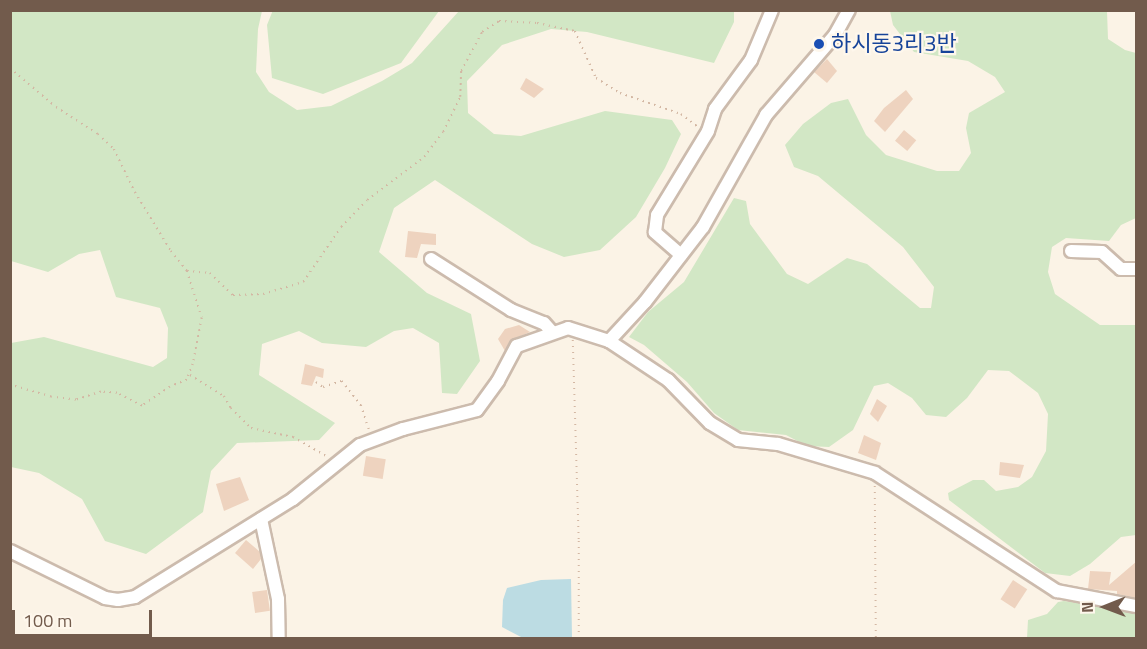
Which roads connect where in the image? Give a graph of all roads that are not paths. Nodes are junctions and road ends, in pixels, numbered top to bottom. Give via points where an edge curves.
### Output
1 (772, 10) edge
2 (849, 10) edge
3 (1071, 251) dead end
4 (681, 255) junction
5 (431, 259) dead end
6 (1137, 268) edge
7 (553, 333) junction
8 (609, 341) junction
9 (261, 519) junction
10 (10, 550) edge
11 (1137, 606) edge
12 (279, 639) edge

1 - 4 street via 751,60 715,109 704,137 657,215 655,232
2 - 4 street via 835,35 766,115 703,227
3 - 6 street via 1102,252 1121,269
4 - 8 street
5 - 7 street via 511,310 544,323
7 - 8 street via 568,328
7 - 9 street via 517,346 477,410 403,429 360,445 293,500
8 - 11 street via 668,380 710,423 738,440 778,444 875,473 1057,591
9 - 10 street via 127,600 105,598
9 - 12 street via 278,599

